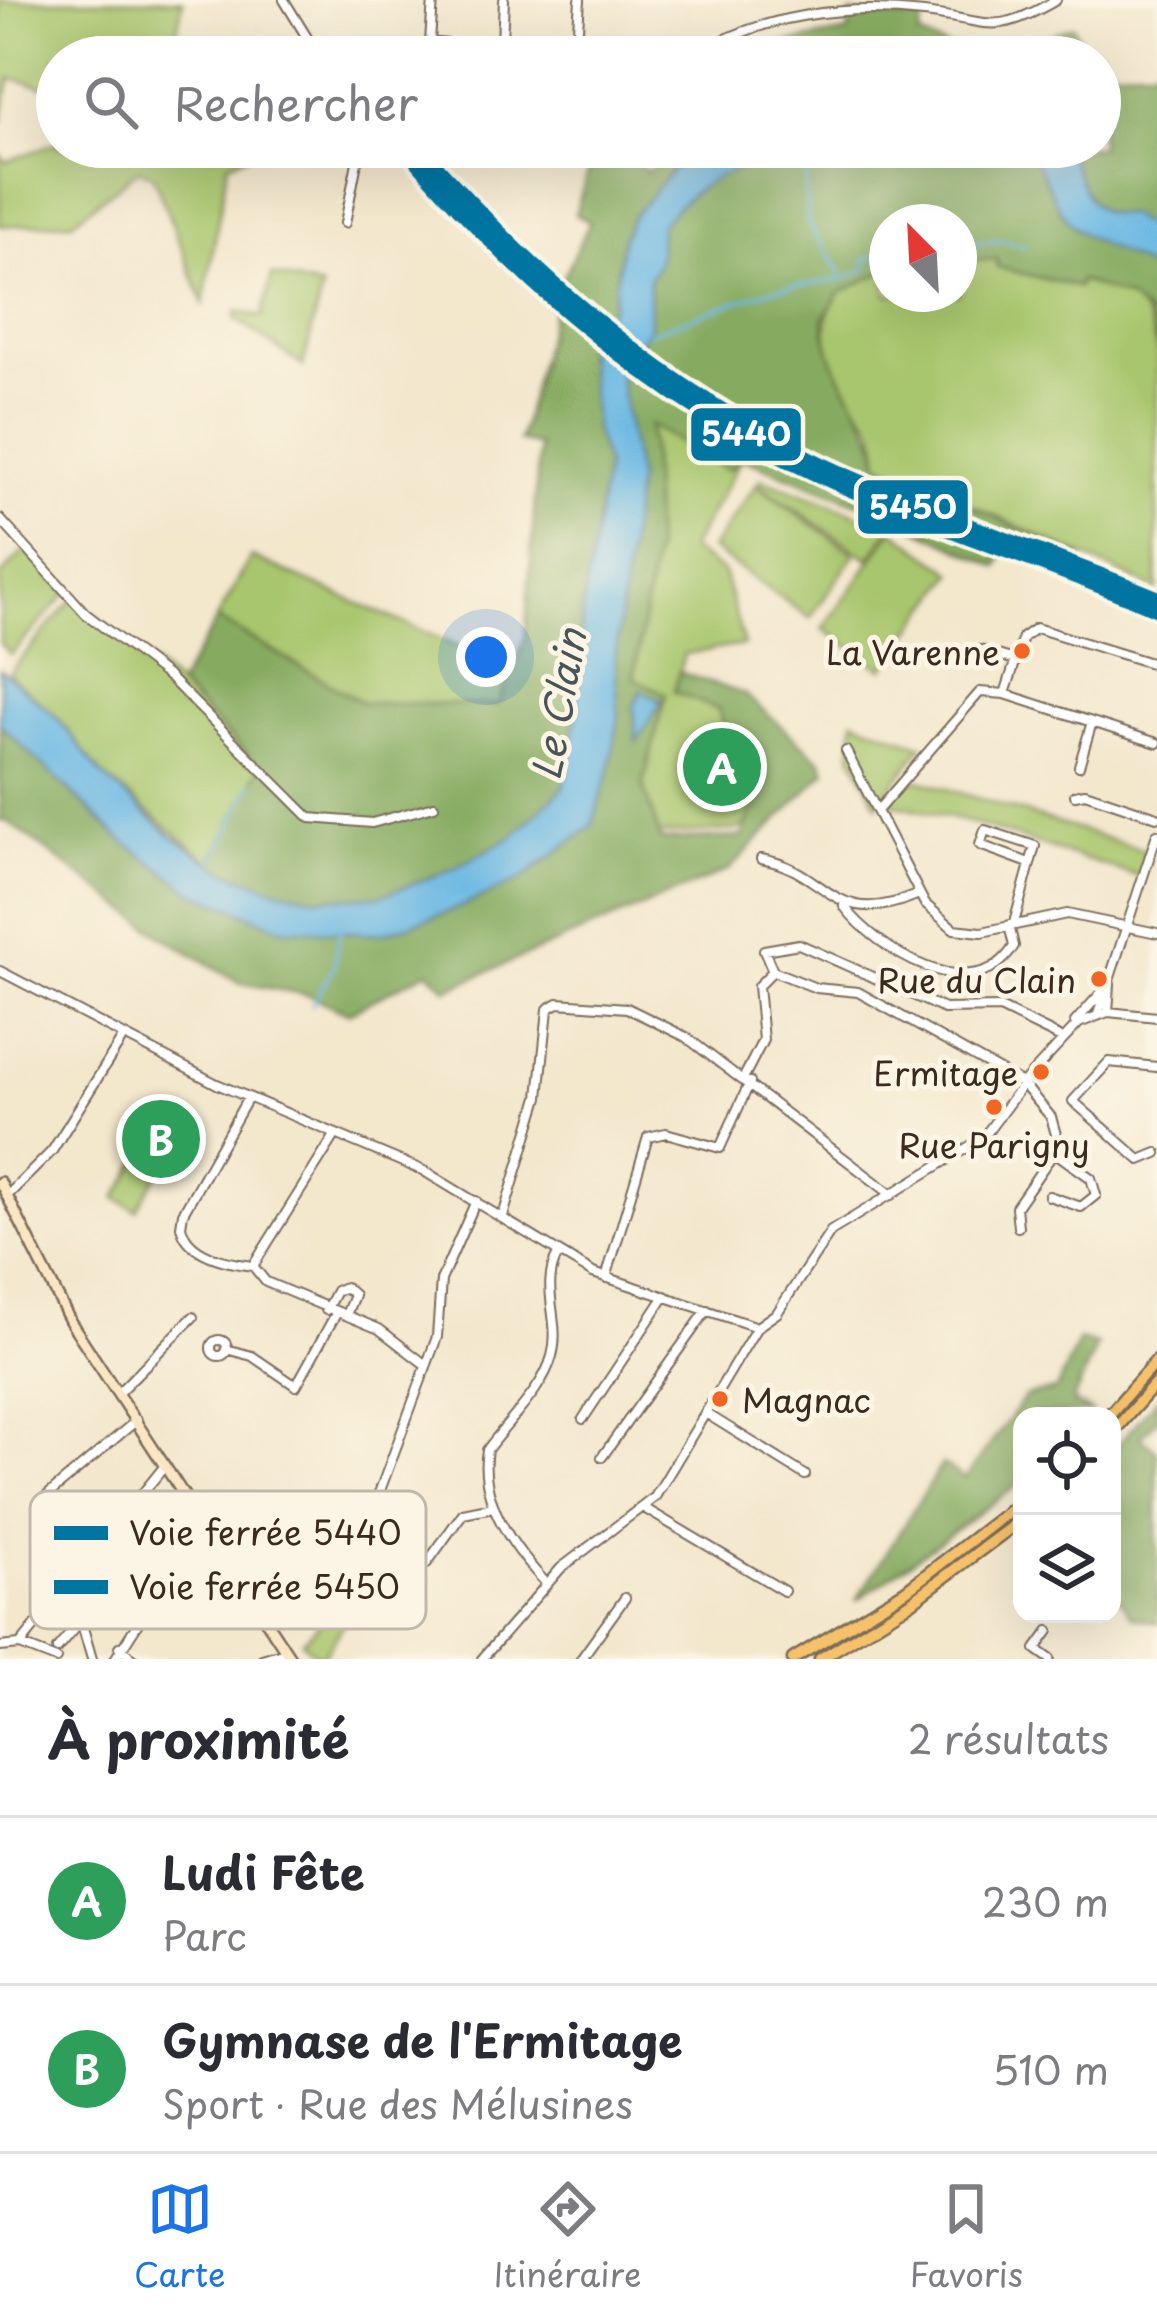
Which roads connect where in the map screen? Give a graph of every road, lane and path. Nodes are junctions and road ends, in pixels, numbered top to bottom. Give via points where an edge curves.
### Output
1 (284, 0) edge
2 (433, 0) edge
3 (504, 0) edge
4 (580, 0) edge
5 (1056, 0) edge
6 (848, 5) edge
7 (306, 36) edge
8 (430, 36) edge
9 (500, 36) edge
10 (577, 36) edge
11 (730, 36) edge
12 (356, 168) edge
13 (344, 223) dead end
14 (0, 520) edge
15 (974, 654) dead end
16 (1015, 660) junction
17 (1157, 665) edge
18 (1005, 694) junction
19 (1092, 722) junction
20 (1157, 743) edge
21 (846, 751) dead end
22 (1078, 766) dead end
23 (1075, 795) dead end
24 (434, 806) dead end
25 (877, 811) junction
26 (1157, 817) edge
27 (1157, 834) edge
28 (761, 859) dead end
29 (1029, 863) junction
30 (919, 894) junction
31 (844, 906) junction
32 (1012, 924) junction
33 (1126, 928) junction
34 (1157, 932) edge
35 (0, 971) edge
36 (773, 971) junction
37 (1111, 976) junction
38 (1103, 1013) junction
39 (1157, 1017) edge
40 (1064, 1036) junction
41 (122, 1039) junction
42 (1157, 1067) edge
43 (747, 1080) junction
44 (1023, 1084) junction
45 (248, 1098) junction
46 (334, 1137) junction
47 (1058, 1154) junction
48 (1157, 1154) edge
49 (0, 1182) edge
50 (892, 1195) junction
51 (7, 1196) junction
52 (1049, 1196) dead end
53 (476, 1201) junction
54 (503, 1216) junction
55 (1018, 1227) dead end
56 (558, 1254) junction
57 (253, 1266) junction
58 (606, 1278) junction
59 (665, 1296) junction
60 (707, 1310) junction
61 (337, 1312) junction
62 (193, 1317) dead end
63 (757, 1327) junction
64 (226, 1349) dead end
65 (1157, 1360) edge
66 (426, 1365) junction
67 (1157, 1382) edge
68 (119, 1392) junction
69 (1116, 1407) edge
70 (707, 1414) junction
71 (583, 1419) dead end
72 (137, 1420) junction
73 (1121, 1423) edge
74 (602, 1457) dead end
75 (164, 1468) junction
76 (806, 1475) dead end
77 (53, 1491) edge
78 (145, 1491) edge
79 (178, 1491) edge
80 (381, 1491) edge
81 (493, 1508) junction
82 (644, 1508) junction
83 (1013, 1508) edge
84 (1013, 1526) edge
85 (428, 1563) dead end
86 (546, 1583) junction
87 (784, 1591) dead end
88 (625, 1598) dead end
89 (33, 1629) edge
90 (75, 1629) edge
91 (83, 1629) edge
92 (132, 1629) edge
93 (271, 1629) edge
94 (1048, 1631) dead end
95 (20, 1645) junction
96 (0, 1647) edge
97 (119, 1647) junction
98 (56, 1654) edge
99 (288, 1656) edge
100 (92, 1659) edge
101 (115, 1659) edge
102 (134, 1659) edge
103 (262, 1659) edge
104 (482, 1659) edge
105 (581, 1659) edge
106 (793, 1659) edge
107 (820, 1659) edge
108 (1050, 1659) edge

1 - 7 street
2 - 8 street
3 - 9 street
4 - 10 street
5 - 6 street via 1003,26
6 - 11 street
12 - 13 street
14 - 24 street via 86,614 170,677 310,818 372,823
15 - 16 street
16 - 17 street via 1025,634 1038,628
16 - 18 street
18 - 19 street
18 - 25 street via 971,698
19 - 20 street
19 - 22 street
21 - 25 street
23 - 26 street
25 - 30 street
27 - 33 street
28 - 31 street via 789,865
29 - 29 street via 1035,846 985,830 980,845
29 - 32 street
30 - 31 street
30 - 32 street via 955,929
31 - 32 street via 897,956 954,975 1009,955
32 - 33 street via 1067,914
33 - 34 street
33 - 37 street
35 - 41 street
36 - 40 street via 763,956 768,948 799,944 944,1009 1000,1008
36 - 43 street via 758,986 763,1040
36 - 44 street via 816,988 857,992
37 - 38 street
37 - 40 street
38 - 39 street
38 - 40 street
40 - 44 street
41 - 45 street
41 - 51 street via 52,1151
42 - 48 street via 1109,1062 1074,1097 1140,1160
43 - 50 street
43 - 54 street via 627,1008 553,1006 538,1097
43 - 58 street via 720,1148 660,1132 648,1138
44 - 47 street via 1054,1125
44 - 50 street via 983,1138
45 - 46 street
45 - 57 street via 181,1226 190,1244
46 - 53 street
46 - 57 street
47 - 52 street via 1091,1178 1096,1195 1082,1207
47 - 55 street via 1016,1207
49 - 51 street
50 - 63 street via 831,1231 777,1313
51 - 68 street via 70,1321
53 - 54 street
53 - 66 street via 441,1280
54 - 56 street
56 - 58 street
56 - 81 street via 548,1279 550,1361 487,1450
57 - 61 street via 266,1282
58 - 59 street
59 - 60 street
59 - 71 street
60 - 63 street
60 - 74 street
61 - 64 street via 296,1386 252,1355
61 - 66 street via 376,1327
62 - 68 street
63 - 70 street
65 - 69 main road
66 - 80 street
67 - 73 main road
68 - 72 street
70 - 76 street
70 - 82 street
72 - 75 street
72 - 77 street
75 - 78 street
75 - 79 street
81 - 85 street via 464,1514
81 - 86 street
82 - 86 street
82 - 87 street
83 - 106 main road via 905,1591
84 - 107 main road
86 - 104 street
88 - 105 street
89 - 95 street
90 - 98 street
91 - 100 street
92 - 97 street
93 - 99 street
94 - 108 street via 1036,1649
95 - 96 street
95 - 98 street
97 - 101 street
97 - 102 street
99 - 103 street

